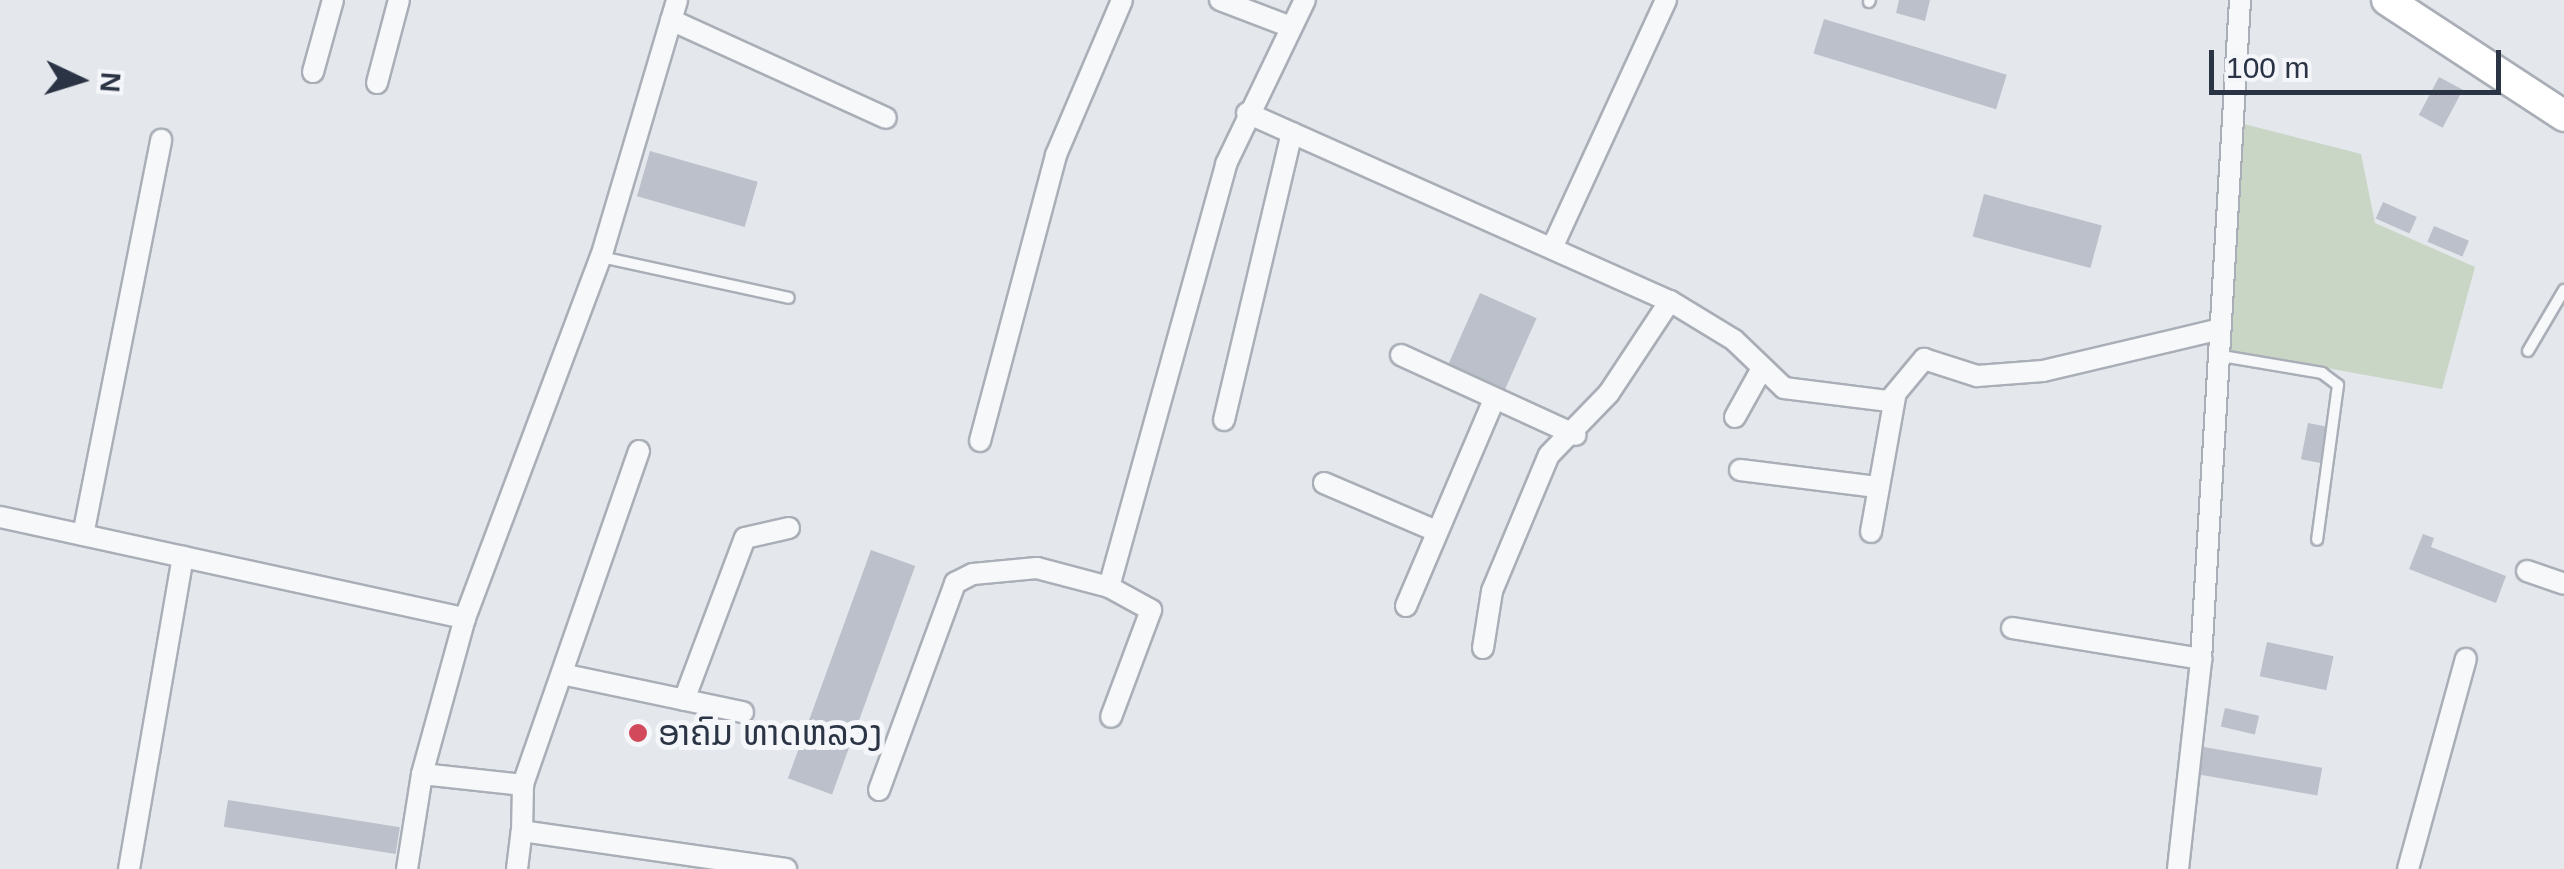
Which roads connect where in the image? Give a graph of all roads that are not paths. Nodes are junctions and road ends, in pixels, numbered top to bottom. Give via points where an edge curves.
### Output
1 (333, 0) edge
2 (399, 0) edge
3 (1122, 0) edge
4 (1220, 0) edge
5 (1305, 0) edge
6 (1666, 0) edge
7 (2240, 0) edge
8 (2388, 0) edge
9 (674, 10) edge
10 (1291, 27) junction
11 (314, 72) dead end
12 (378, 83) dead end
13 (1246, 113) junction
14 (2564, 116) edge
15 (886, 118) dead end
16 (1292, 133) junction
17 (162, 140) dead end
18 (1552, 248) junction
19 (601, 257) junction
20 (2564, 290) edge
21 (790, 298) dead end
22 (1670, 301) junction
23 (2216, 330) junction
24 (2528, 351) dead end
25 (2215, 354) junction
26 (1401, 355) dead end
27 (1760, 372) junction
28 (1895, 397) junction
29 (1494, 400) junction
30 (1735, 417) dead end
31 (1224, 420) dead end
32 (1576, 434) junction
33 (980, 441) dead end
34 (639, 451) dead end
35 (1740, 470) dead end
36 (1324, 484) dead end
37 (1877, 487) junction
38 (0, 518) edge
39 (789, 528) dead end
40 (1436, 531) junction
41 (1871, 532) dead end
42 (83, 535) junction
43 (2317, 540) dead end
44 (182, 556) junction
45 (2527, 570) dead end
46 (2564, 584) edge
47 (1109, 587) junction
48 (1406, 606) dead end
49 (465, 618) junction
50 (2012, 628) dead end
51 (1482, 648) dead end
52 (2201, 659) junction
53 (2466, 660) dead end
54 (562, 674) junction
55 (684, 700) junction
56 (743, 712) dead end
57 (1111, 717) dead end
58 (422, 774) junction
59 (523, 784) junction
60 (879, 790) dead end
61 (522, 831) junction
62 (130, 869) edge
63 (407, 869) edge
64 (517, 869) edge
65 (786, 869) edge
66 (2178, 869) edge
67 (2408, 869) edge

1 - 11 street
2 - 12 street
3 - 33 street via 1056,155
4 - 10 street
5 - 10 street
6 - 18 street
7 - 23 street
8 - 14 main road
9 - 15 street
9 - 19 street
10 - 13 street
13 - 16 street
13 - 47 street via 1226,164
16 - 18 street
16 - 31 street
17 - 42 street
18 - 22 street
19 - 21 lane
19 - 49 street
20 - 24 lane
22 - 27 street via 1734,340
22 - 32 street
23 - 25 street
23 - 28 street via 2018,374 1977,376 1924,359
25 - 43 lane via 2322,372 2338,385
25 - 52 street
26 - 29 street
27 - 28 street via 1784,388
27 - 30 street
28 - 37 street
29 - 32 street
29 - 40 street
32 - 51 street via 1549,455 1492,591
34 - 54 street
35 - 37 street
36 - 40 street
37 - 41 street
38 - 42 street
39 - 55 street via 745,538
40 - 48 street
42 - 44 street
44 - 49 street
44 - 62 street
45 - 46 street
47 - 57 street via 1150,610
47 - 60 street via 1037,568 955,583
49 - 58 street
50 - 52 street
52 - 66 street
53 - 67 street
54 - 55 street
54 - 59 street
55 - 56 street
58 - 59 street
58 - 63 street
59 - 61 street
61 - 64 street
61 - 65 street

